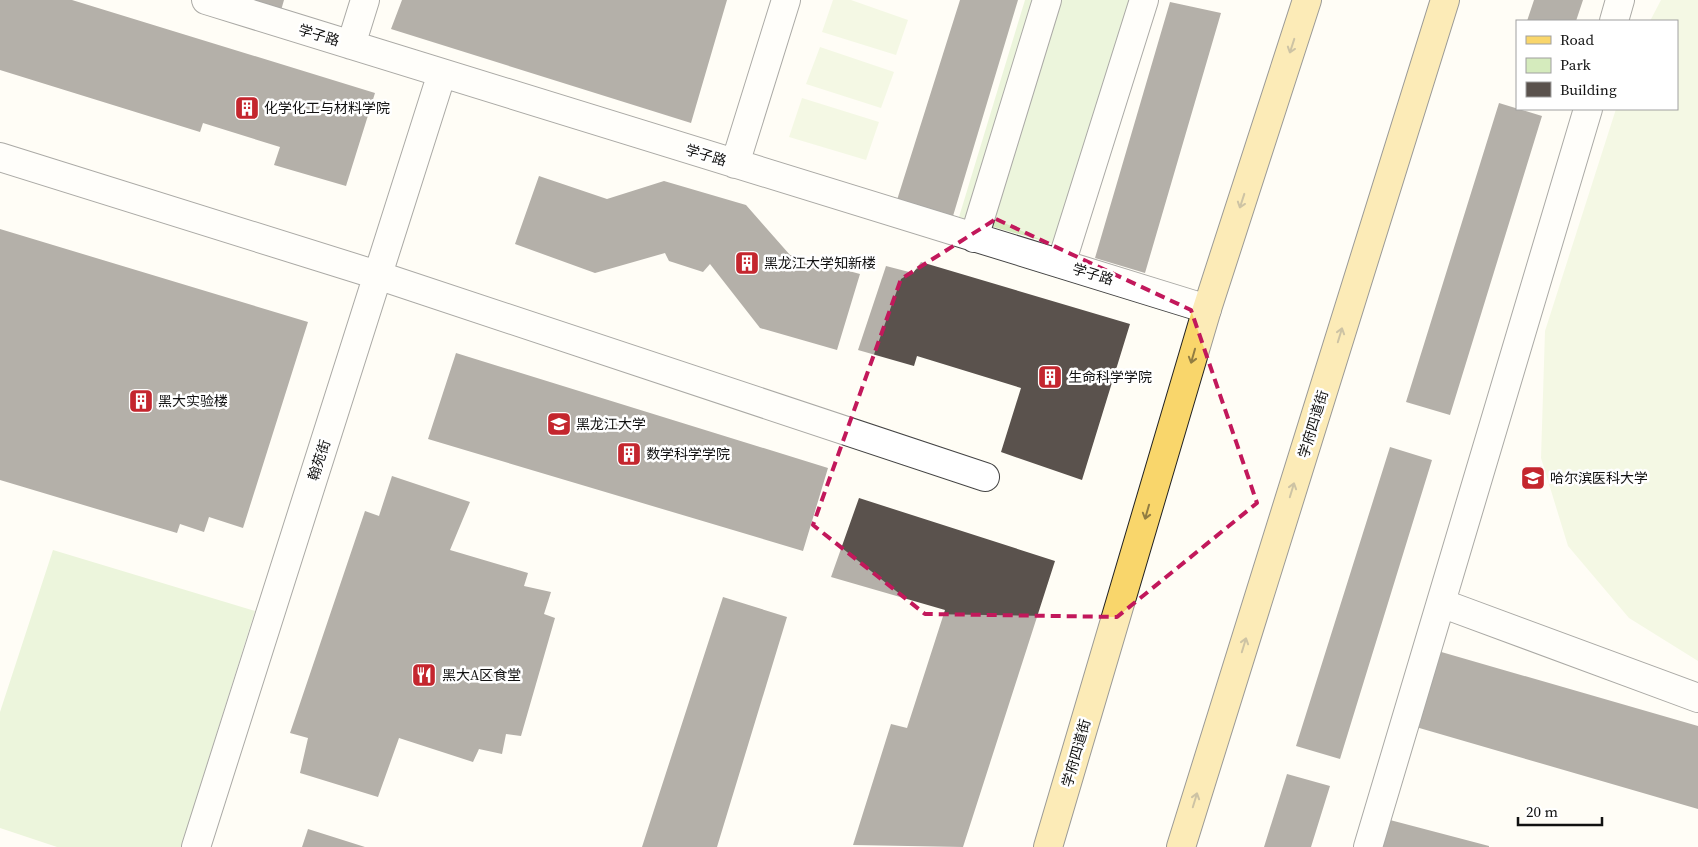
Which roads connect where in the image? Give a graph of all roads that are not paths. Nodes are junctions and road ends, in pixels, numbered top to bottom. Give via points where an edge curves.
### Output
1 (206, 0) edge
2 (365, 0) edge
3 (786, 0) edge
4 (1047, 0) edge
5 (1144, 0) edge
6 (1307, 0) edge
7 (1445, 0) edge
8 (1620, 0) edge
9 (1614, 20) edge
10 (351, 45) junction
11 (442, 73) junction
12 (1588, 110) edge
13 (0, 157) edge
14 (735, 164) junction
15 (974, 238) junction
16 (1061, 264) junction
17 (378, 275) junction
18 (1207, 309) junction
19 (985, 477) dead end
20 (1441, 603) junction
21 (1698, 698) edge
22 (196, 847) edge
23 (1048, 847) edge
24 (1181, 847) edge
25 (1368, 847) edge

1 - 10 street, 学子路
2 - 10 street
3 - 14 street
4 - 15 street
5 - 16 street
6 -> 18 main road, 学府四道街
24 -> 7 main road, 学府四道街
8 - 9 street
10 - 11 street, 学子路
11 - 14 street, 学子路
11 - 17 street, 翰苑街
12 - 20 street
13 - 17 street
14 - 15 street, 学子路
15 - 16 street, 学子路
16 - 18 street, 学子路
17 - 19 street
17 - 22 street, 翰苑街
18 -> 23 main road, 学府四道街
20 - 21 street
20 - 25 street

